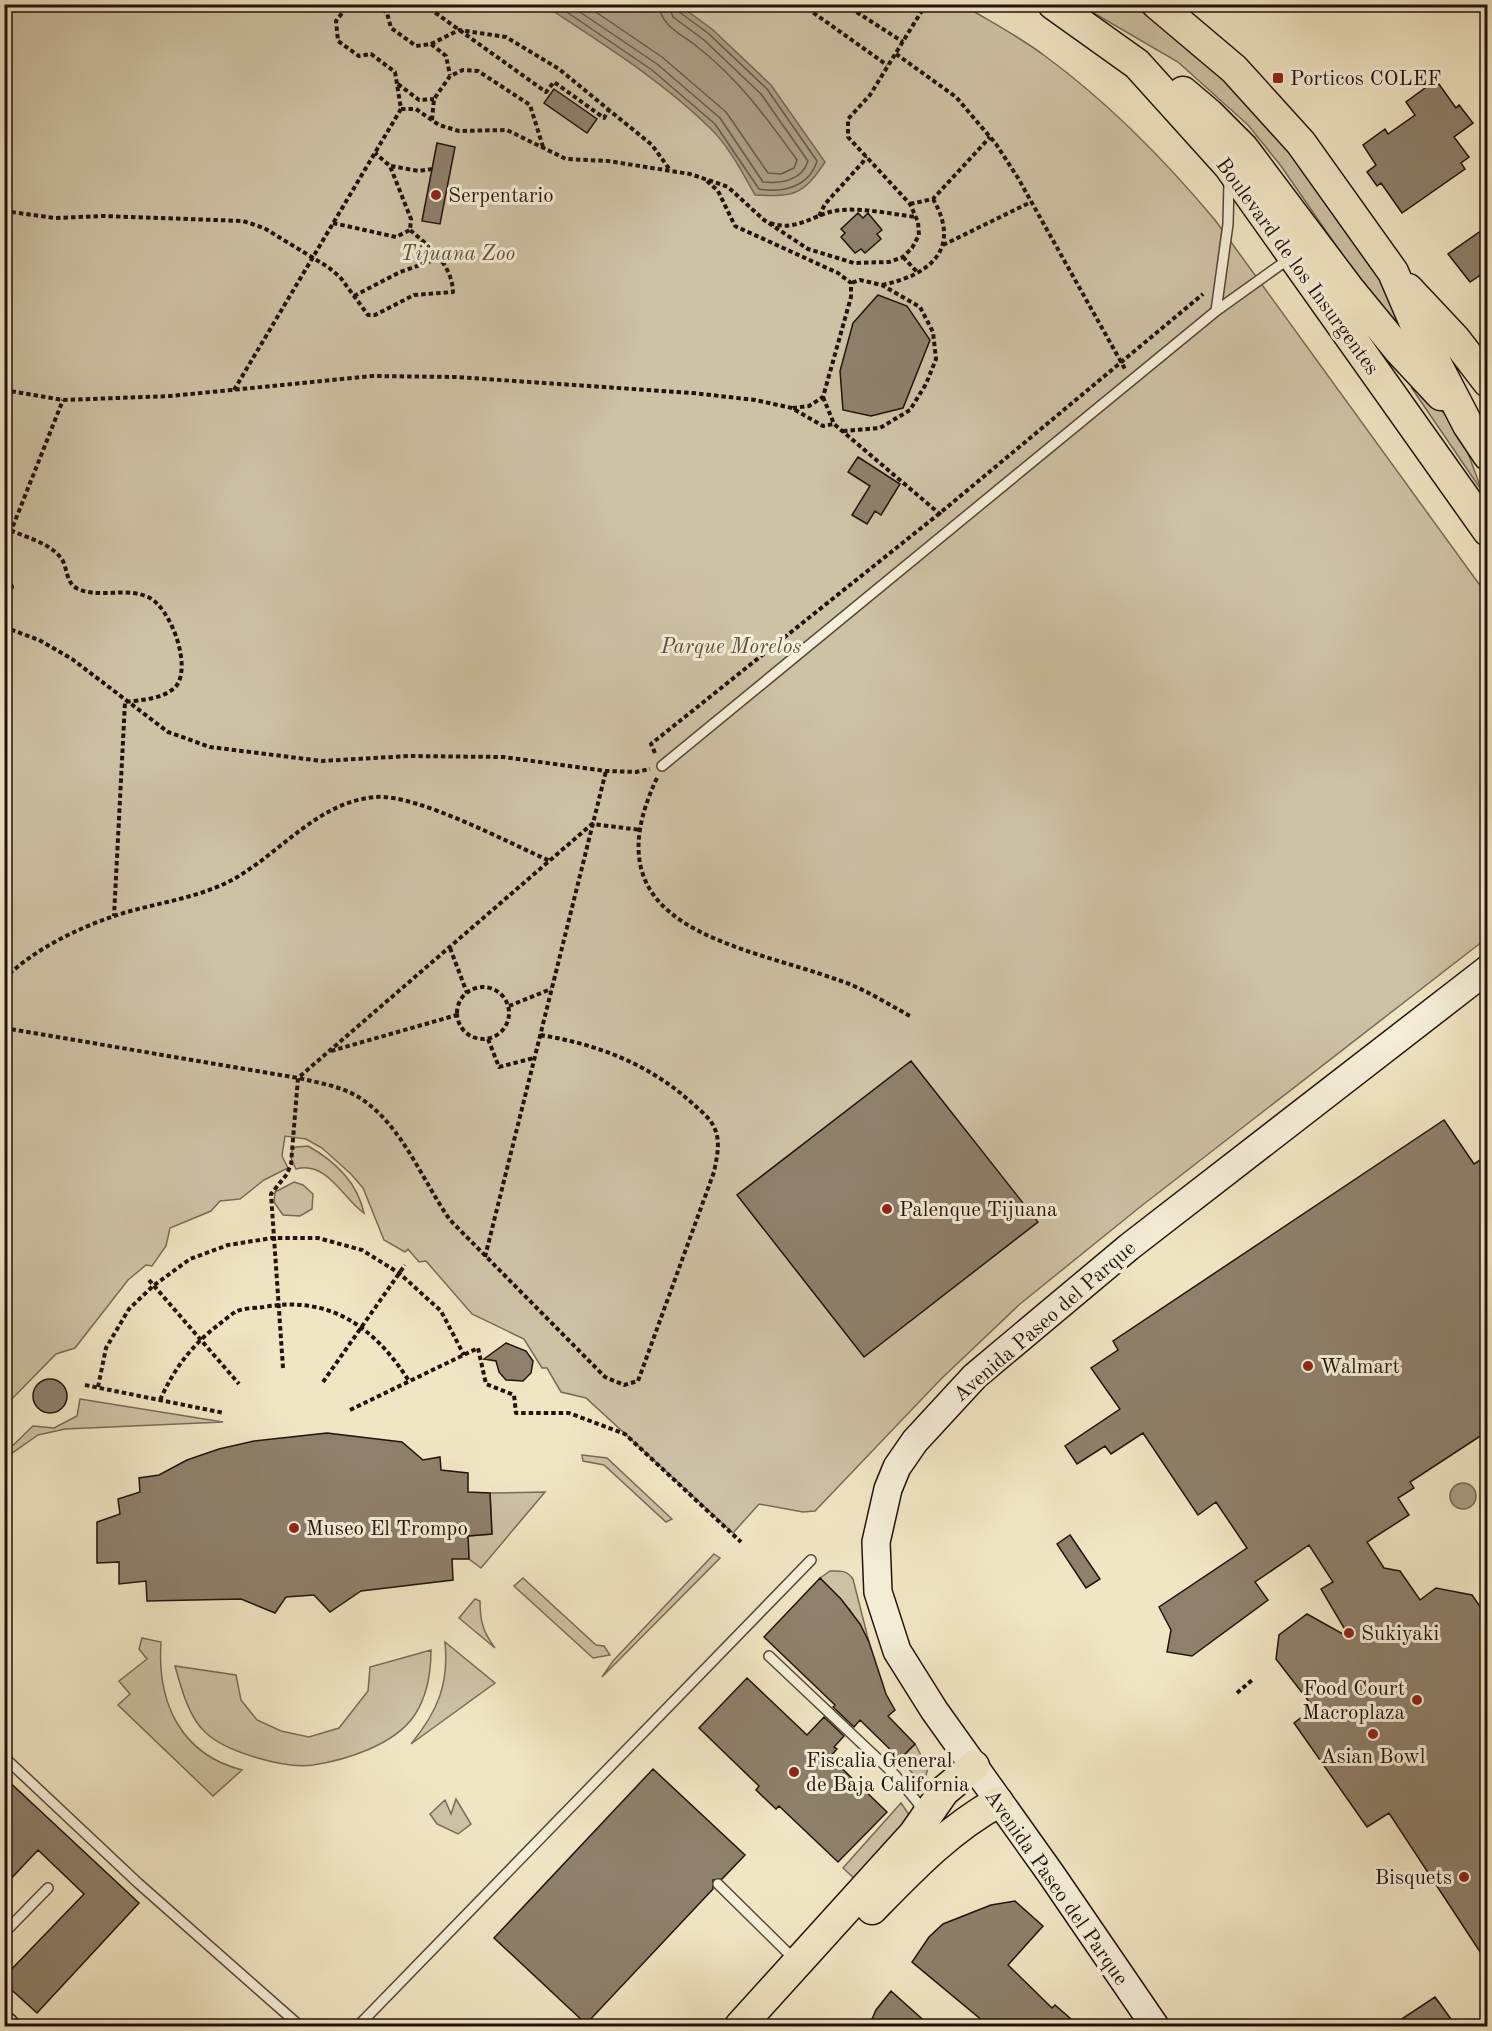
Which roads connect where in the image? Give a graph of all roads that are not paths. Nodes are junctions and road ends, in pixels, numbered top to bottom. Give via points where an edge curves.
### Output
1 (1053, 4) edge
2 (1156, 4) edge
3 (1137, 64) junction
4 (1229, 166) junction
5 (1294, 255) junction
6 (1393, 272) junction
7 (1216, 311) junction
8 (1414, 321) junction
9 (1399, 350) junction
10 (1488, 382) edge
11 (1478, 435) edge
12 (1488, 455) edge
13 (1488, 531) edge
14 (662, 766) road end
15 (1488, 969) edge
16 (811, 1560) dead end
17 (769, 1656) dead end
18 (4, 1757) edge
19 (974, 1766) junction
20 (998, 1802) junction
21 (924, 1821) junction
22 (718, 1884) dead end
23 (48, 1888) dead end
24 (4, 1933) edge
25 (801, 1965) junction
26 (300, 2026) edge
27 (358, 2026) edge
28 (740, 2026) edge
29 (756, 2026) edge
30 (1155, 2026) edge

1 - 3 main road, Boulevard de los Insurgentes
2 - 6 main road via 1234,69 1301,142
3 - 4 main road, Boulevard de los Insurgentes
3 - 9 main road via 1183,92 1243,148
4 - 5 main road, Boulevard de los Insurgentes
4 - 7 lane via 1230,201
5 - 7 lane
5 - 13 main road, Boulevard de los Insurgentes
6 - 8 main road
6 - 10 main road via 1455,339
7 - 14 lane
8 - 9 main road via 1417,345
8 - 11 main road
9 - 11 main road
11 - 12 main road
15 - 19 main road, Avenida Paseo del Parque via 1129,1247 990,1363 944,1408 897,1467 876,1542 878,1592 902,1659
16 - 27 lane
17 - 21 lane via 895,1775 918,1803
18 - 26 lane via 138,1883
19 - 20 main road, Avenida Paseo del Parque
19 - 21 main road via 948,1787
20 - 29 main road via 963,1823 925,1856
20 - 30 main road, Avenida Paseo del Parque
21 - 25 main road
22 - 25 lane
23 - 24 lane
25 - 28 main road

